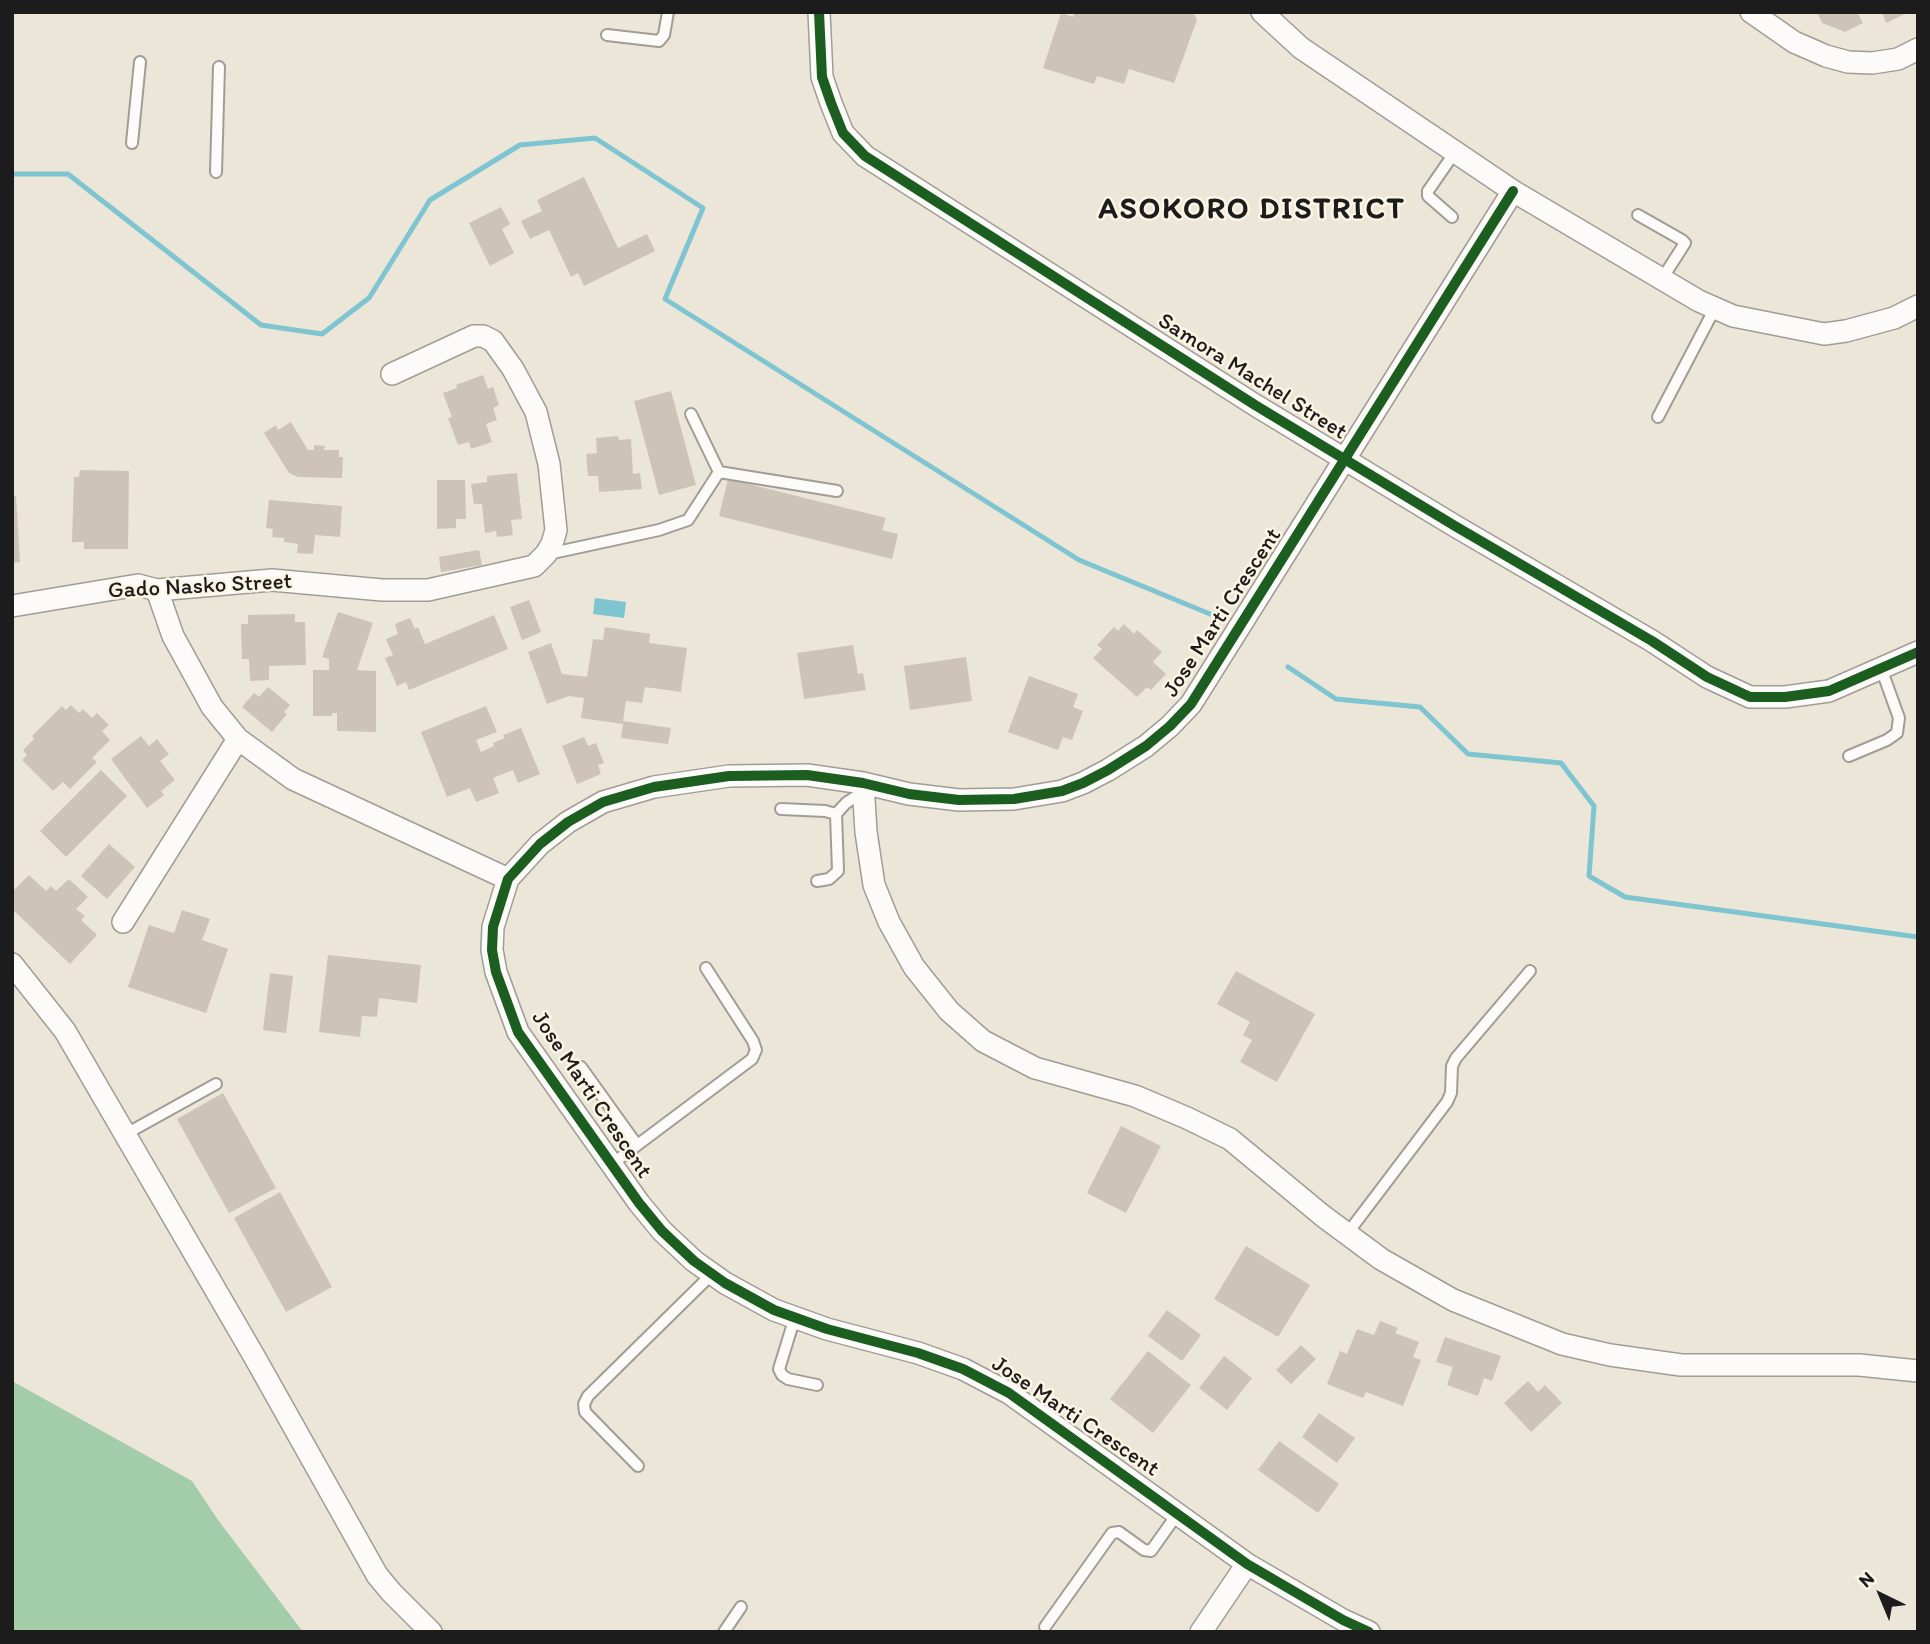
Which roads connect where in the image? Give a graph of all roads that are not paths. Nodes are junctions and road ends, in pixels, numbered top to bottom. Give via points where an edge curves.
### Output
1 (667, 12) edge
2 (819, 12) edge
3 (1262, 12) edge
4 (1751, 12) edge
5 (607, 36) dead end
6 (1918, 50) edge
7 (140, 62) dead end
8 (219, 66) dead end
9 (132, 143) dead end
10 (1455, 152) junction
11 (216, 172) dead end
12 (1513, 191) junction
13 (1638, 215) dead end
14 (1452, 217) dead end
15 (1662, 279) junction
16 (1918, 306) edge
17 (1714, 308) junction
18 (392, 374) dead end
19 (691, 414) dead end
20 (1658, 417) dead end
21 (1346, 460) junction
22 (719, 472) junction
23 (837, 491) dead end
24 (546, 554) junction
25 (156, 590) junction
26 (12, 606) edge
27 (1918, 652) edge
28 (1881, 668) junction
29 (238, 738) junction
30 (1849, 756) dead end
31 (863, 787) junction
32 (781, 809) dead end
33 (836, 814) junction
34 (508, 879) junction
35 (817, 881) dead end
36 (123, 922) dead end
37 (12, 964) edge
38 (706, 968) dead end
39 (1530, 971) dead end
40 (581, 1067) dead end
41 (216, 1084) dead end
42 (124, 1135) junction
43 (637, 1145) junction
44 (612, 1164) junction
45 (1347, 1234) junction
46 (712, 1274) junction
47 (795, 1317) junction
48 (1918, 1371) edge
49 (817, 1385) dead end
50 (638, 1466) dead end
51 (1178, 1513) junction
52 (1247, 1564) junction
53 (741, 1607) dead end
54 (1045, 1627) dead end
55 (431, 1632) edge
56 (724, 1632) edge
57 (1201, 1632) edge
58 (1369, 1632) edge

1 - 5 lane via 659,41
2 - 21 street, Samora Machel Street via 822,77 844,133 865,156
3 - 10 street via 1301,48
4 - 6 street via 1794,42 1848,62 1898,59
7 - 9 lane
8 - 11 lane
10 - 12 street
10 - 14 lane via 1427,191
12 - 15 street
12 - 21 street, Jose Marti Crescent
13 - 15 lane via 1685,243
15 - 17 street
16 - 17 street via 1894,318 1824,334
17 - 20 lane
18 - 24 street via 474,336 493,341 536,412 550,464 556,530
19 - 22 lane
21 - 28 street, Samora Machel Street via 1707,677 1750,697 1829,691
21 - 31 street, Jose Marti Crescent via 1191,704 1146,746 1083,783 1014,799 959,800
22 - 23 lane
22 - 24 lane via 688,520
24 - 25 street, Gado Nasko Street via 534,566 428,590 272,580
25 - 26 street, Gado Nasko Street via 138,585
25 - 29 street via 173,636 212,707
27 - 28 street, Samora Machel Street
28 - 30 lane via 1899,718 1897,733
29 - 34 street via 293,779
29 - 36 street
31 - 33 lane
31 - 34 street, Jose Marti Crescent via 807,775 729,776 654,787 603,802 568,822
31 - 45 street via 874,886 914,967 949,1011 983,1041 1035,1068 1135,1096 1230,1139
32 - 33 lane
33 - 35 lane via 838,871
34 - 44 street, Jose Marti Crescent via 493,926 492,950 509,1008 518,1032
37 - 42 street via 65,1031
38 - 43 lane via 756,1050 752,1059
39 - 45 lane via 1456,1058 1447,1102
40 - 43 lane
41 - 42 lane
42 - 55 street via 377,1575
43 - 44 lane
44 - 46 street, Jose Marti Crescent via 662,1231
45 - 48 street via 1452,1300 1562,1344 1681,1365 1859,1366
46 - 47 street, Jose Marti Crescent
46 - 50 lane via 584,1404 586,1412
47 - 49 lane via 779,1369 788,1379
47 - 51 street, Jose Marti Crescent via 963,1369 1009,1393
51 - 52 street, Jose Marti Crescent
51 - 54 lane via 1151,1551 1119,1532 1112,1533
52 - 57 street
52 - 58 street, Jose Marti Crescent
53 - 56 lane

